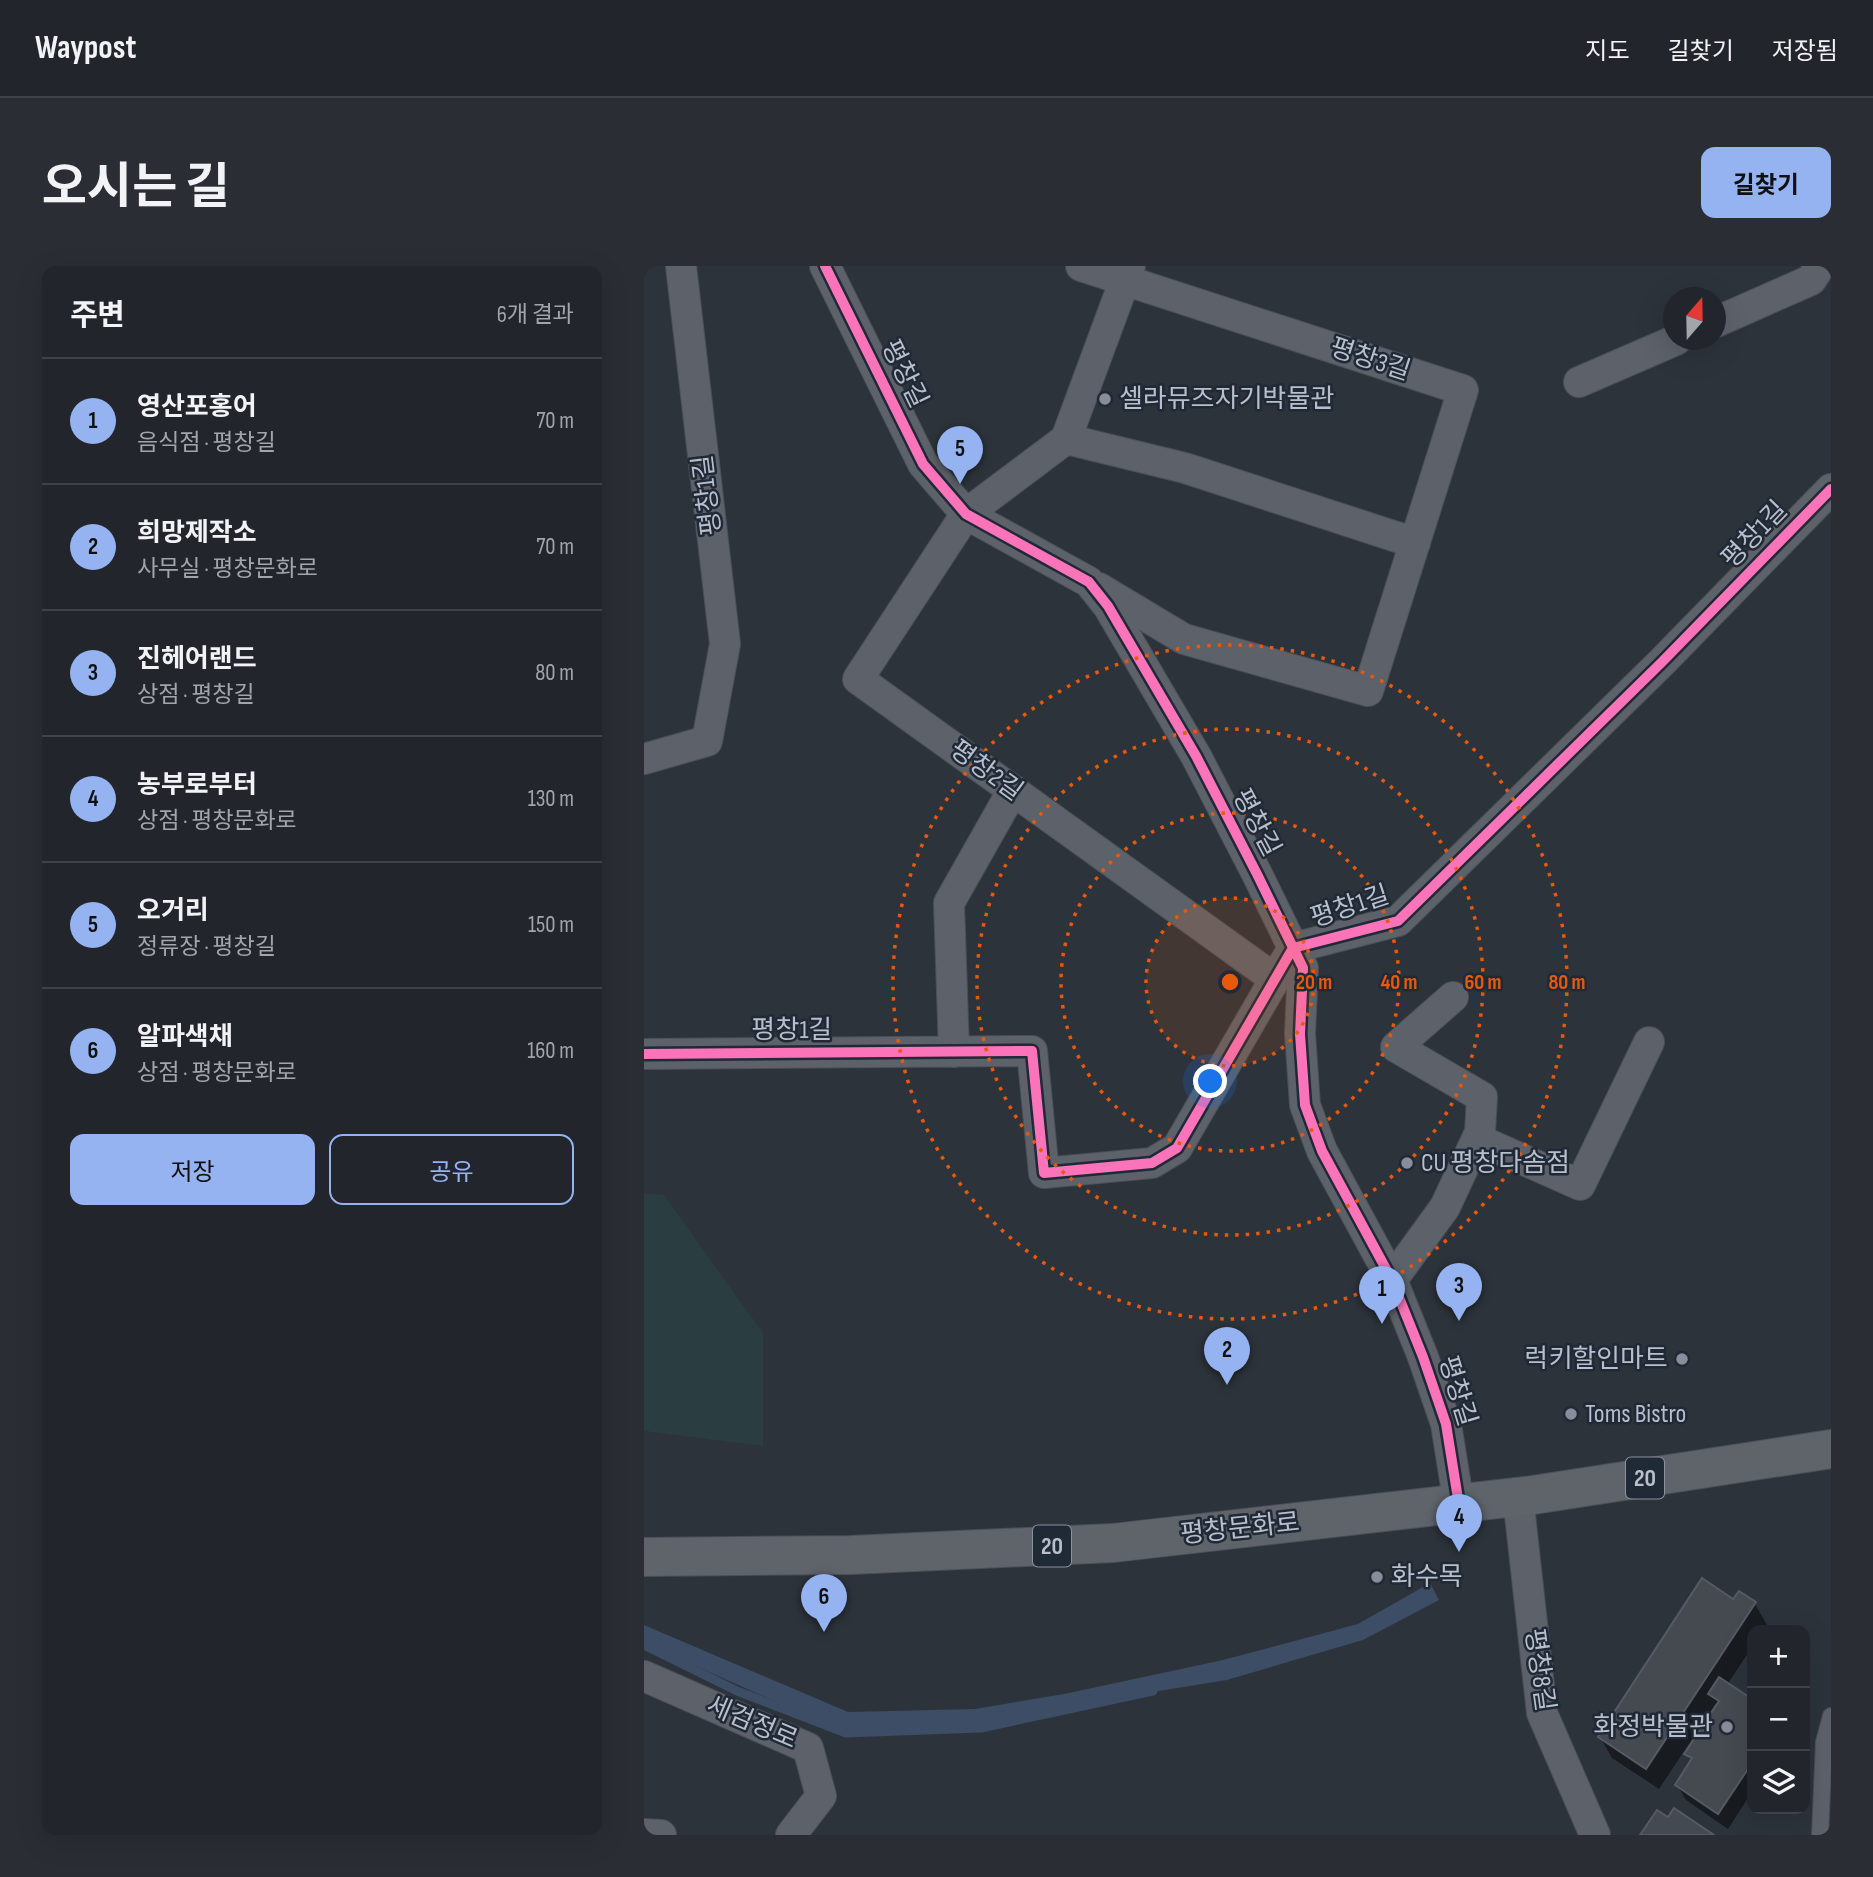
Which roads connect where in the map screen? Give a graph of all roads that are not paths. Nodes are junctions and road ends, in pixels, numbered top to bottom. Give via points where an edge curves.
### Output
1 (681, 266) edge
2 (825, 266) edge
3 (1081, 266) edge
4 (1820, 266) edge
5 (1127, 273) edge
6 (1726, 318) edge
7 (1663, 346) edge
8 (1579, 382) dead end
9 (1066, 439) junction
10 (1831, 489) edge
11 (966, 514) junction
12 (1415, 542) junction
13 (1089, 582) junction
14 (644, 759) edge
15 (1013, 790) junction
16 (1293, 948) junction
17 (1275, 979) junction
18 (1453, 997) dead end
19 (1649, 1042) dead end
20 (954, 1052) junction
21 (644, 1054) edge
22 (1477, 1139) junction
23 (1392, 1280) junction
24 (1831, 1449) edge
25 (1518, 1497) junction
26 (1459, 1505) junction
27 (644, 1557) edge
28 (644, 1676) edge
29 (1831, 1716) edge
30 (644, 1834) edge
31 (661, 1835) edge
32 (791, 1835) edge
33 (1595, 1835) edge
34 (1820, 1835) edge

1 - 14 street, 평창1길 via 725,644 707,741
2 - 11 street, 평창길 / 평창길 via 923,464
3 - 5 street, 평창3길
4 - 6 street via 1811,280
5 - 9 street
5 - 12 street, 평창3길 via 1463,390
7 - 8 street
9 - 11 street
9 - 12 street via 1185,468
10 - 16 street, 평창1길 via 1398,921
11 - 13 street, 평창길 / 평창길
11 - 15 street, 평창2길 via 858,679
12 - 13 street, 평창3길 via 1368,691 1184,639
13 - 16 street, 평창길 / 평창길 via 1108,606 1196,756
15 - 17 street, 평창2길
15 - 20 street via 948,903
16 - 17 street, 평창1길
16 - 23 street, 평창길 / 평창길 via 1303,968 1300,1034 1305,1104 1322,1151
17 - 20 street, 평창1길 via 1177,1147 1152,1163 1044,1173 1031,1051
18 - 22 street via 1396,1047 1482,1097
19 - 22 street via 1580,1185
20 - 21 street, 평창1길
22 - 23 street via 1445,1207
23 - 26 street, 평창길 / 평창길 via 1446,1424
24 - 25 main road, 평창문화로 / 20
25 - 26 main road, 평창문화로 / 20
25 - 33 street, 평창8길 via 1542,1713
26 - 27 main road, 평창문화로 / 20 via 1113,1543 851,1555
28 - 32 street, 세검정로 via 808,1748 821,1796
29 - 34 lane via 1824,1742
30 - 31 street

